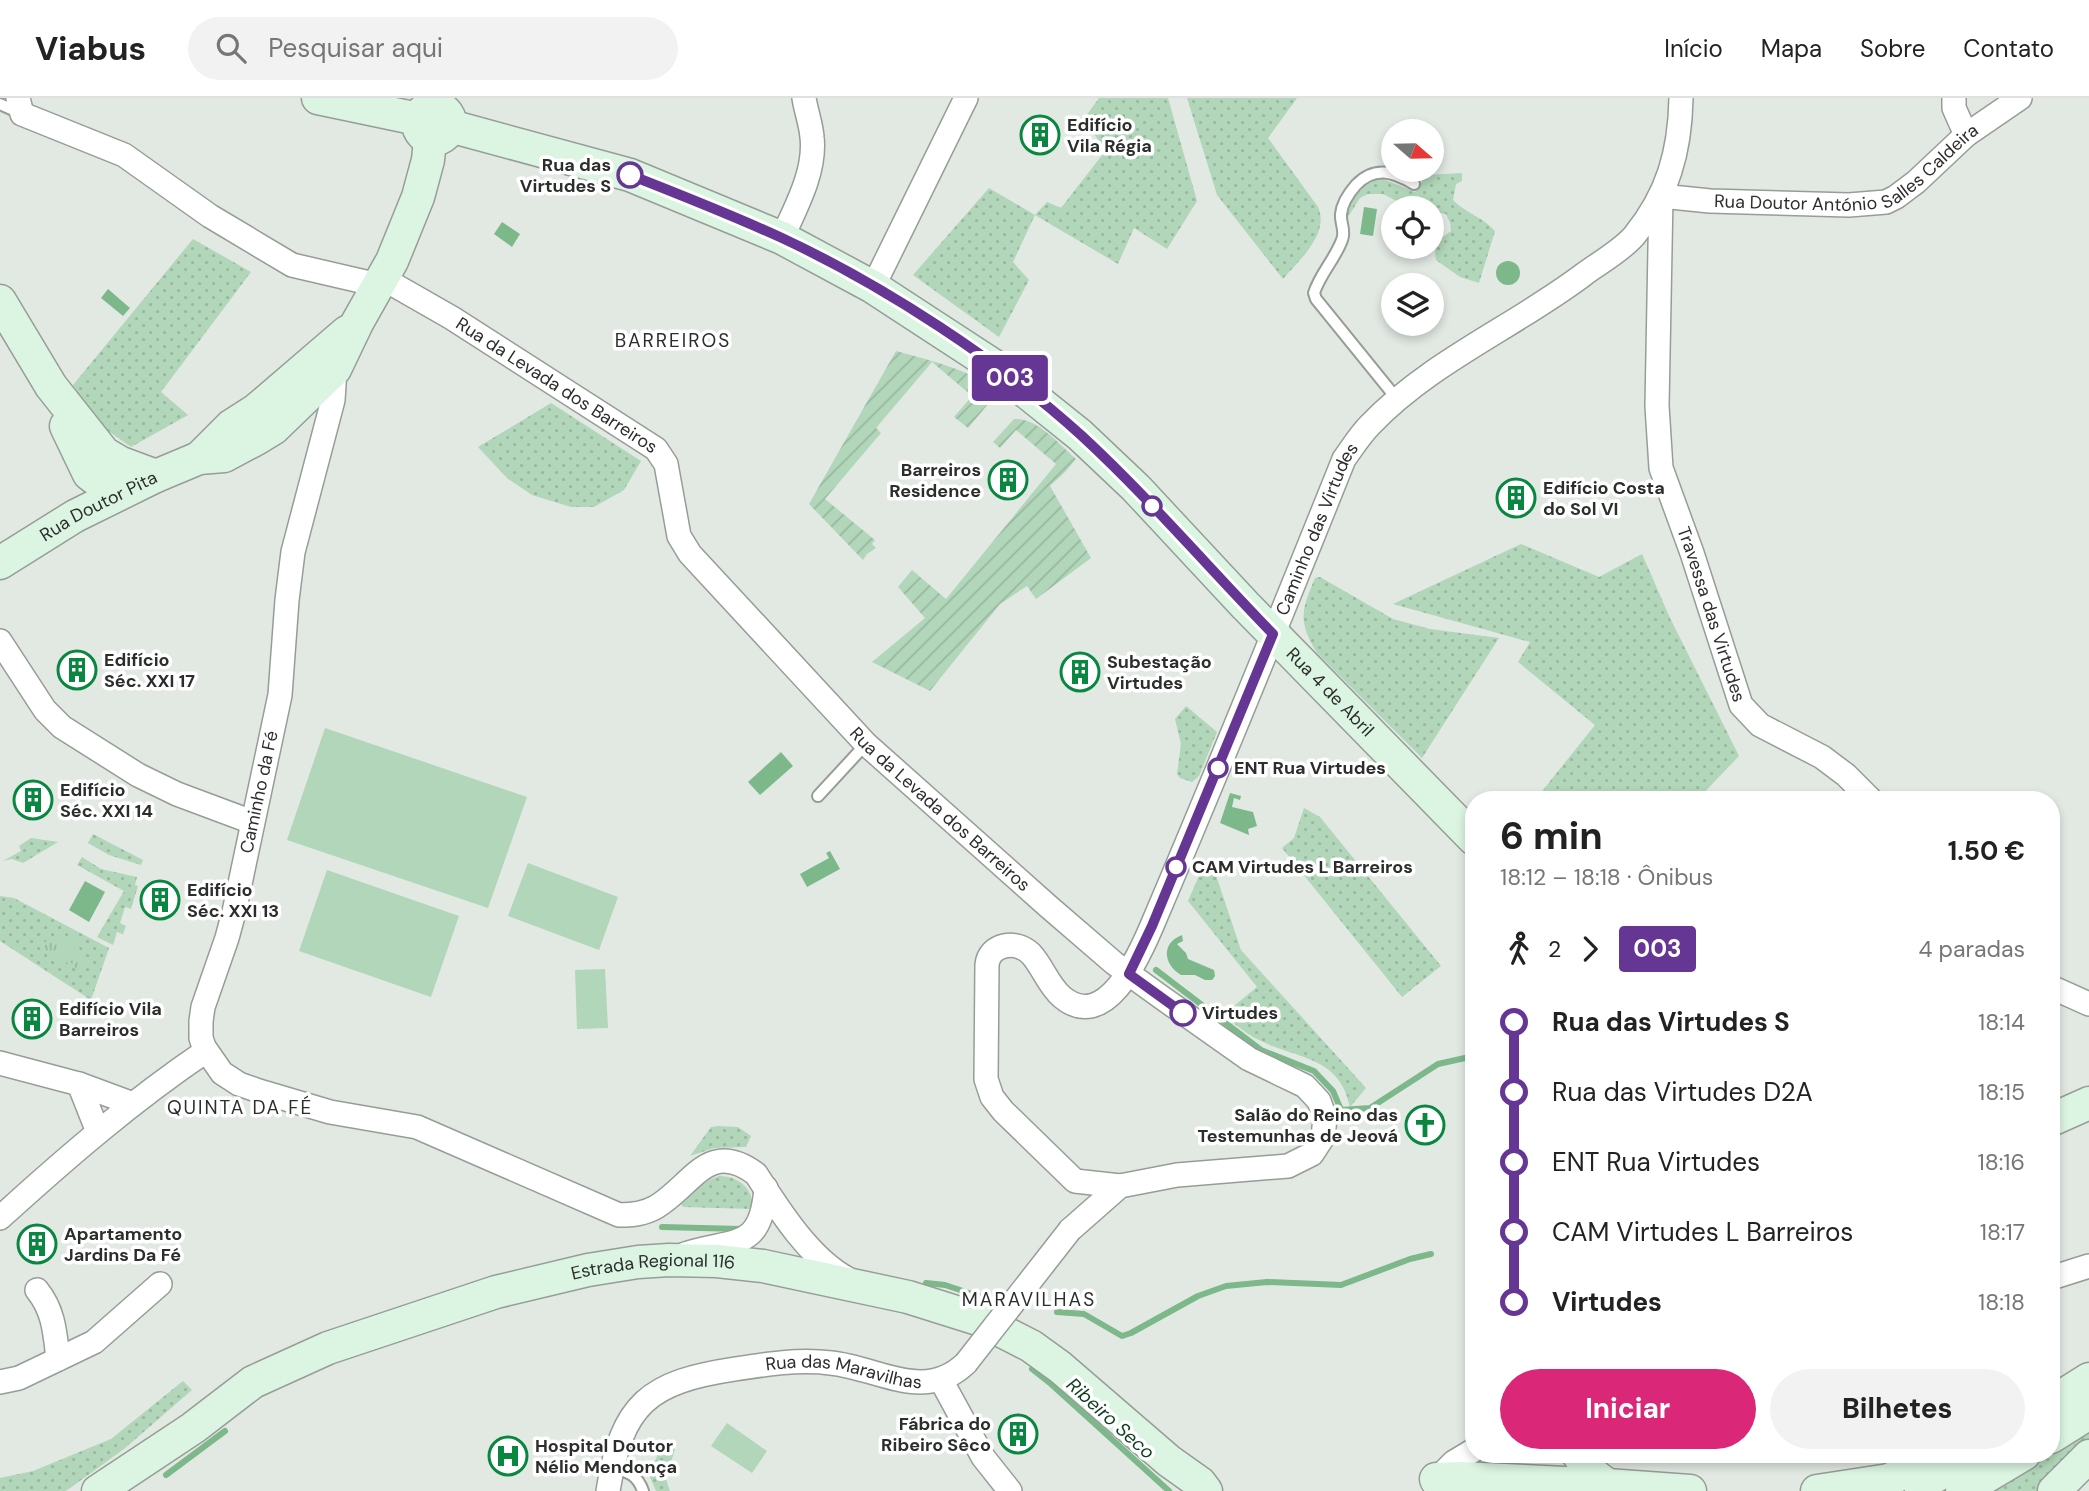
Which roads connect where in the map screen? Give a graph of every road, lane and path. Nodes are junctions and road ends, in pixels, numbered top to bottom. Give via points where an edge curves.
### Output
1 (318, 98) edge
2 (804, 98) edge
3 (966, 98) edge
4 (1681, 98) edge
5 (1954, 98) edge
6 (2021, 98) edge
7 (11, 104) edge
8 (435, 118) edge
9 (1966, 135) junction
10 (1413, 184) dead end
11 (1661, 196) junction
12 (782, 238) junction
13 (380, 282) junction
14 (873, 287) junction
15 (0, 301) edge
16 (357, 323) junction
17 (335, 369) junction
18 (1397, 399) junction
19 (199, 458) junction
20 (156, 475) junction
21 (97, 489) junction
22 (0, 562) edge
23 (1273, 634) junction
24 (0, 640) edge
25 (866, 744) junction
26 (1862, 791) edge
27 (818, 796) dead end
28 (252, 822) junction
29 (1465, 830) edge
30 (1129, 974) junction
31 (2060, 991) edge
32 (2089, 1004) edge
33 (206, 1051) junction
34 (0, 1063) edge
35 (79, 1084) junction
36 (133, 1104) junction
37 (98, 1132) junction
38 (1075, 1181) junction
39 (1120, 1186) junction
40 (765, 1188) junction
41 (0, 1217) edge
42 (1073, 1227) junction
43 (669, 1260) junction
44 (2089, 1266) edge
45 (2060, 1275) edge
46 (160, 1284) dead end
47 (860, 1286) junction
48 (37, 1290) dead end
49 (58, 1359) junction
50 (2089, 1379) edge
51 (940, 1380) junction
52 (0, 1382) edge
53 (2060, 1397) edge
54 (2089, 1413) edge
55 (2060, 1431) edge
56 (1465, 1455) edge
57 (2089, 1456) edge
58 (1584, 1463) edge
59 (1925, 1463) edge
60 (1951, 1463) edge
61 (2009, 1463) edge
62 (612, 1467) junction
63 (1431, 1485) edge
64 (1607, 1485) junction
65 (1209, 1488) edge
66 (1890, 1488) edge
67 (98, 1491) edge
68 (608, 1491) edge
69 (643, 1491) edge
70 (1010, 1491) edge
71 (1690, 1491) edge
72 (1817, 1491) edge
73 (1962, 1491) edge
74 (2054, 1491) edge

1 - 8 main road, Rua 4 de Abril
2 - 12 street via 812,159
3 - 14 street
4 - 11 street, Caminho das Virtudes via 1678,150
5 - 9 street
6 - 9 street, Rua Doutor António Salles Caldeira
7 - 13 street, Rua da Levada dos Barreiros via 124,155 210,216 292,265
8 - 12 main road, Rua 4 de Abril via 630,175
8 - 13 main road, Rua Doutor Pita via 418,197
9 - 11 street, Rua Doutor António Salles Caldeira via 1906,190 1876,204
10 - 18 lane via 1384,172 1369,174 1357,184 1341,211 1343,239 1314,293
11 - 18 street, Caminho das Virtudes via 1629,241 1562,291 1424,377
11 - 26 street, Travessa das Virtudes via 1657,406 1661,468 1741,705 1760,725 1822,757
12 - 14 main road, Rua 4 de Abril
13 - 16 main road, Rua Doutor Pita
13 - 25 street, Rua da Levada dos Barreiros via 452,318 656,449 666,464 679,536 690,554
14 - 23 main road, Rua 4 de Abril via 994,366 1080,435
15 - 21 main road via 51,386
16 - 17 main road, Rua Doutor Pita
16 - 19 main road, Rua Doutor Pita via 231,426
17 - 19 main road, Rua Doutor Pita via 274,428 224,456
17 - 28 street, Caminho da Fé via 333,400 293,552 280,695
18 - 23 street, Caminho das Virtudes via 1344,459
19 - 20 main road, Rua Doutor Pita
20 - 21 main road, Rua Doutor Pita
20 - 21 main road via 121,463
21 - 22 main road, Rua Doutor Pita
23 - 29 main road, Rua 4 de Abril
23 - 30 street, Caminho das Virtudes
24 - 28 street via 45,710 62,727 138,775
25 - 27 lane
25 - 30 street, Rua da Levada dos Barreiros
28 - 33 street, Caminho da Fé via 227,939 203,1007 201,1038
30 - 38 street, Caminho das Virtudes via 1108,998 1093,1005 1077,1004 1063,998 1029,952 1020,947 994,949 988,958 986,1079 992,1097
30 - 39 street, Rua da Levada dos Barreiros via 1249,1059 1305,1086 1319,1101 1325,1118 1323,1137 1312,1154 1288,1166 1177,1175
31 - 32 street
33 - 36 street
33 - 40 street via 222,1073 239,1084 330,1112 417,1128 619,1215 656,1207 711,1163 734,1162 747,1167
34 - 35 street
35 - 36 street
35 - 37 street
36 - 37 street
37 - 41 street
38 - 39 street
38 - 42 street
39 - 42 street, Rua da Levada dos Barreiros
40 - 43 street via 758,1224 741,1241
40 - 47 street via 817,1257
42 - 51 street, Rua das Maravilhas, bridge via 966,1363
43 - 47 main road, Estrada Regional 116 via 763,1266
43 - 67 main road, Estrada Regional 116 via 588,1270 496,1292 328,1348 253,1382
44 - 45 street
46 - 49 street via 94,1342
47 - 65 main road, Estrada Regional 116 via 962,1313 1031,1346 1169,1461
48 - 49 street via 54,1321
49 - 52 street
50 - 53 main road
51 - 62 street, Rua das Maravilhas via 912,1382 812,1361 694,1376 643,1403 623,1430
51 - 70 street via 983,1457
54 - 55 main road
56 - 63 street
57 - 74 main road
58 - 64 main road
59 - 66 main road
60 - 66 main road
61 - 73 main road
62 - 68 street, Rua das Maravilhas
62 - 69 lane via 633,1474
63 - 64 main road via 1460,1478
64 - 71 main road
66 - 72 main road

